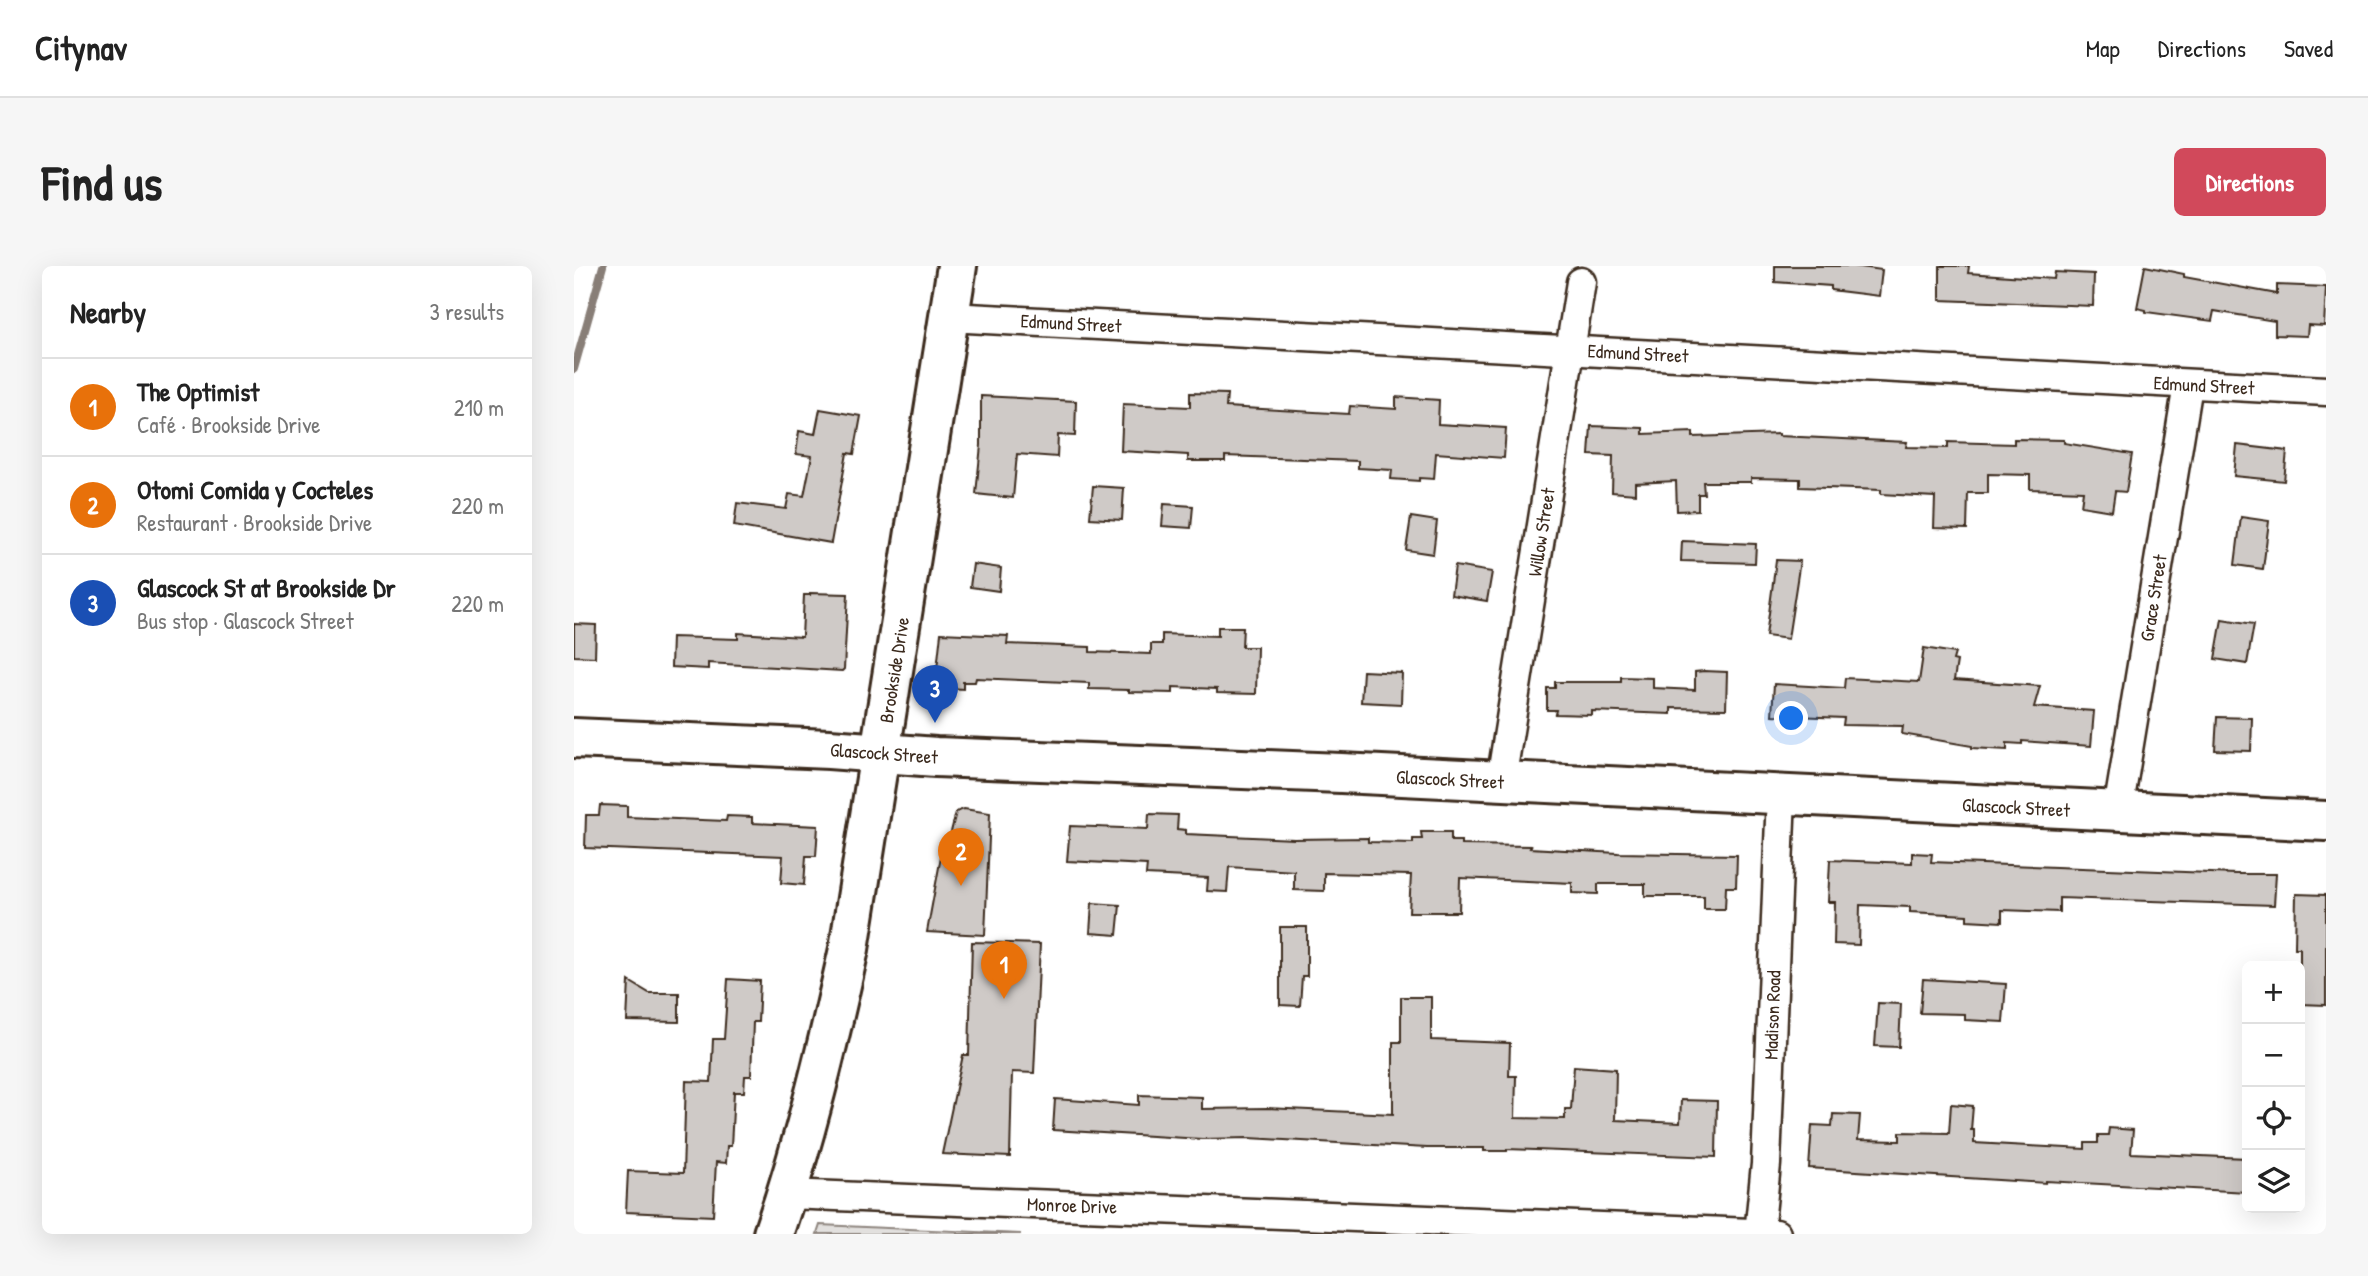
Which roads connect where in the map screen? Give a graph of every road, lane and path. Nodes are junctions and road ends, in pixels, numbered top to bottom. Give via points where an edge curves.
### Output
1 (957, 266) edge
2 (1581, 282) dead end
3 (949, 317) junction
4 (1570, 349) junction
5 (2188, 384) junction
6 (2326, 391) edge
7 (574, 738) edge
8 (882, 753) junction
9 (1501, 781) junction
10 (1781, 795) junction
11 (2118, 811) junction
12 (2326, 821) edge
13 (787, 1194) junction
14 (773, 1234) edge
15 (1759, 1234) edge
16 (1776, 1234) edge

1 - 3 street, Brookside Drive
2 - 4 street, Willow Street
3 - 4 street, Edmund Street
3 - 8 street, Brookside Drive
4 - 5 street, Edmund Street
4 - 9 street, Willow Street
5 - 6 street, Edmund Street
5 - 11 street, Grace Street
7 - 8 street, Glascock Street
8 - 9 street, Glascock Street
8 - 13 street, Brookside Drive via 834,1018
9 - 10 street, Glascock Street
10 - 11 street, Glascock Street
10 - 15 street, Madison Road
11 - 12 street, Glascock Street
13 - 14 street, Brookside Drive
13 - 15 street, Monroe Drive
15 - 16 street, Monroe Drive

